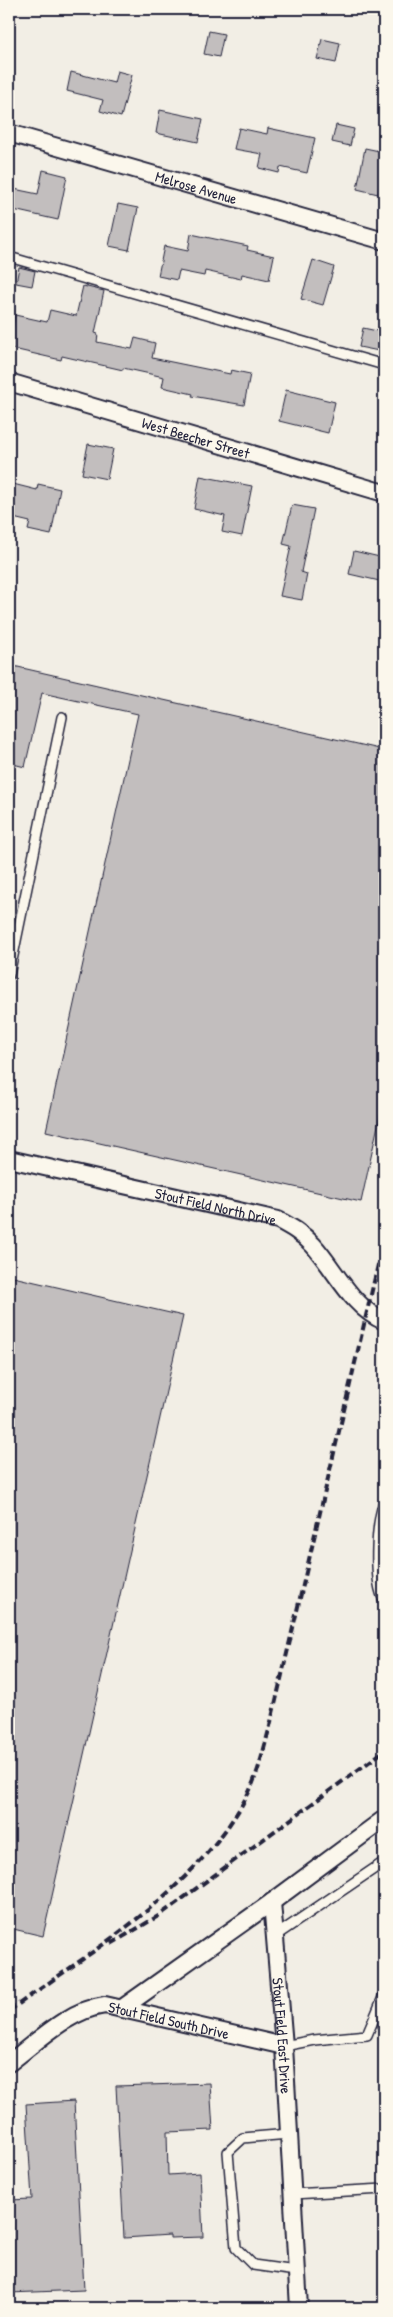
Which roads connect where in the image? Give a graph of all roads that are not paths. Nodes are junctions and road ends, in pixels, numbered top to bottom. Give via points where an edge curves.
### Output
1 (9, 133) edge
2 (384, 241) edge
3 (9, 257) edge
4 (384, 365) edge
5 (9, 382) edge
6 (384, 493) edge
7 (62, 717) dead end
8 (9, 975) edge
9 (9, 1159) edge
10 (384, 1321) edge
11 (384, 1502) edge
12 (384, 1600) edge
13 (384, 1818) edge
14 (384, 1862) edge
15 (272, 1902) junction
16 (275, 1936) junction
17 (384, 1995) edge
18 (121, 2009) junction
19 (284, 2046) junction
20 (9, 2063) edge
21 (289, 2134) junction
22 (384, 2189) edge
23 (292, 2194) junction
24 (296, 2272) junction
25 (299, 2308) edge

1 - 2 street, Melrose Avenue
3 - 4 lane
5 - 6 street, West Beecher Street
7 - 8 lane
9 - 10 street, Stout Field North Drive via 278,1220 299,1231 354,1297 376,1318
11 - 12 lane via 377,1552 380,1593
13 - 15 street
14 - 16 lane
15 - 16 street, Stout Field East Drive
15 - 18 street
16 - 19 street, Stout Field East Drive
17 - 19 lane via 368,2035
18 - 19 street, Stout Field South Drive
18 - 20 street, Stout Field South Drive via 105,2006 83,2011
19 - 21 street, Stout Field East Drive
21 - 23 street, Stout Field East Drive
21 - 24 lane via 243,2138 228,2152 236,2248 253,2265
22 - 23 lane
23 - 24 street, Stout Field East Drive
24 - 25 street, Stout Field East Drive

